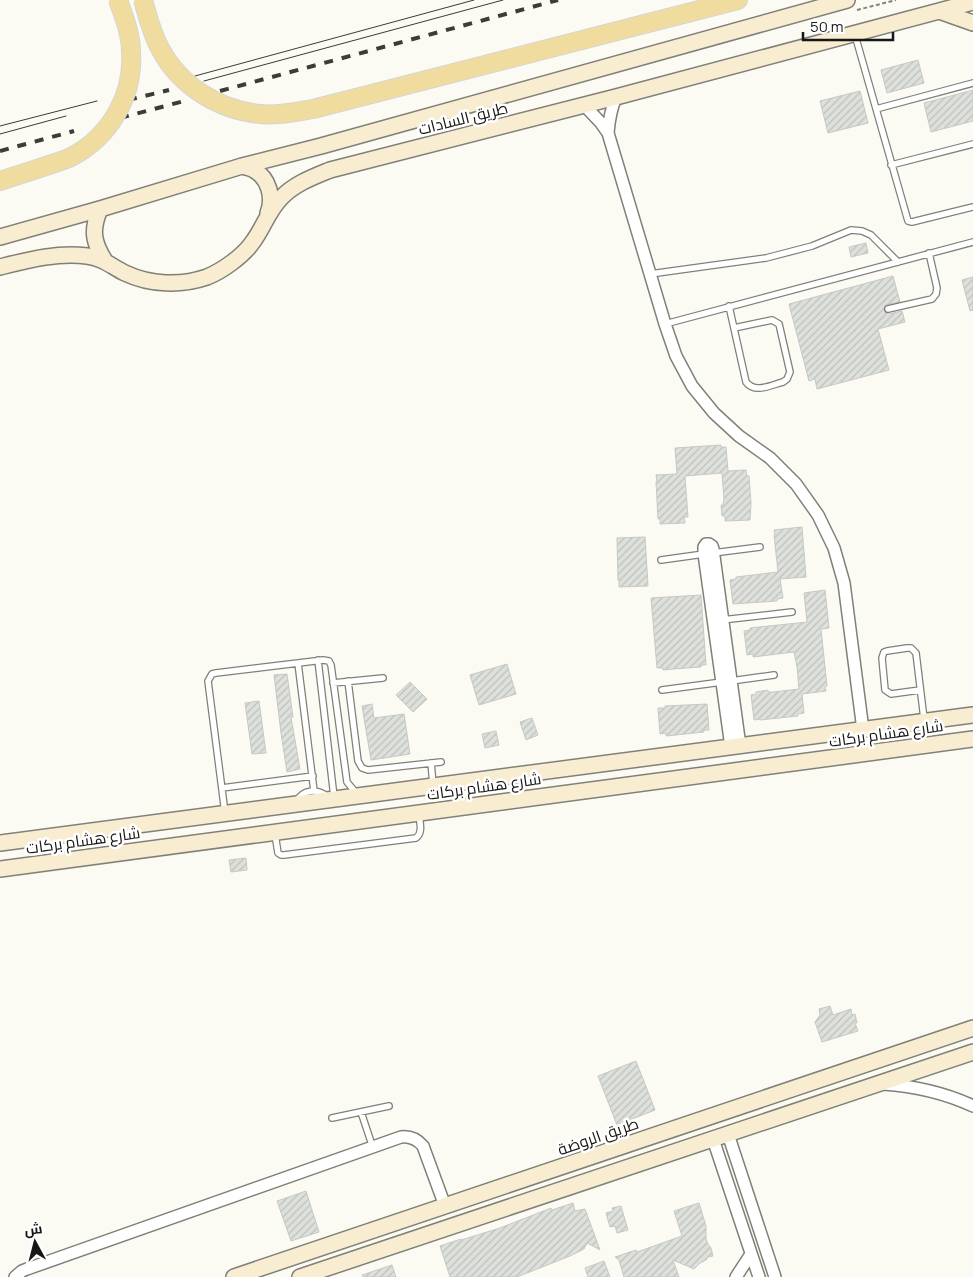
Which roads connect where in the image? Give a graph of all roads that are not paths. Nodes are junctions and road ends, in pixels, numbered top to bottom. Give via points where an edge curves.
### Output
1 (118, 0) edge
2 (142, 0) edge
3 (738, 0) edge
4 (973, 2) edge
5 (852, 5) edge
6 (939, 11) junction
7 (973, 23) edge
8 (854, 33) junction
9 (973, 83) edge
10 (616, 96) junction
11 (584, 105) junction
12 (876, 109) junction
13 (608, 133) junction
14 (973, 144) edge
15 (320, 146) junction
16 (892, 165) junction
17 (242, 166) junction
18 (330, 170) junction
19 (0, 181) edge
20 (973, 207) edge
21 (100, 209) junction
22 (266, 220) junction
23 (0, 237) edge
24 (973, 242) edge
25 (929, 253) junction
26 (105, 261) junction
27 (898, 262) junction
28 (0, 267) edge
29 (650, 274) junction
30 (729, 306) junction
31 (888, 309) dead end
32 (665, 324) junction
33 (734, 328) junction
34 (760, 547) dead end
35 (709, 554) junction
36 (660, 560) dead end
37 (792, 612) dead end
38 (722, 620) junction
39 (318, 660) junction
40 (298, 663) junction
41 (774, 675) dead end
42 (383, 678) dead end
43 (348, 681) junction
44 (726, 682) junction
45 (333, 683) junction
46 (662, 690) dead end
47 (920, 690) junction
48 (973, 715) edge
49 (917, 722) junction
50 (863, 730) junction
51 (973, 739) edge
52 (736, 746) junction
53 (914, 747) junction
54 (440, 762) dead end
55 (431, 763) junction
56 (605, 764) junction
57 (312, 776) junction
58 (434, 786) junction
59 (610, 787) junction
60 (222, 788) junction
61 (314, 791) junction
62 (358, 796) junction
63 (333, 799) junction
64 (295, 804) junction
65 (419, 813) junction
66 (225, 814) junction
67 (82, 832) junction
68 (275, 832) junction
69 (0, 843) edge
70 (86, 857) junction
71 (0, 869) edge
72 (973, 1028) edge
73 (973, 1052) edge
74 (877, 1084) junction
75 (389, 1106) dead end
76 (973, 1106) edge
77 (361, 1112) junction
78 (332, 1118) dead end
79 (728, 1134) junction
80 (713, 1139) junction
81 (373, 1148) junction
82 (536, 1175) junction
83 (486, 1192) junction
84 (545, 1194) junction
85 (446, 1206) junction
86 (493, 1212) junction
87 (752, 1254) junction
88 (15, 1277) edge
89 (234, 1277) edge
90 (300, 1277) edge
91 (736, 1277) edge
92 (759, 1277) edge
93 (775, 1277) edge

1 - 19 main road, bridge via 132,52 126,93 114,118 95,140 72,156
2 - 3 main road, bridge via 153,34 176,72 210,99 260,114 313,109
4 - 6 street, طريق السادات
5 - 15 street, طريق السادات
6 - 7 street
6 - 8 street, طريق السادات
8 - 10 street, طريق السادات
8 - 12 lane
9 - 12 lane
10 - 11 street, طريق السادات
10 - 13 street
11 - 13 street
11 - 18 street, طريق السادات
12 - 16 lane
13 - 29 street
14 - 16 lane
15 - 17 street, طريق السادات
15 - 18 street via 315,158 323,169
16 - 20 lane via 906,218 910,222
17 - 21 street, طريق السادات
17 - 22 street via 255,170 271,193 271,207
18 - 22 street, طريق السادات via 303,181 281,198
21 - 23 street, طريق السادات
21 - 26 street via 94,222 94,236
22 - 26 street, طريق السادات via 252,244 232,263 207,277 180,283 152,282 125,273
24 - 25 lane
25 - 27 lane
25 - 31 lane via 937,288 934,297
26 - 28 street, طريق السادات via 87,256 58,256
27 - 29 lane via 871,235 851,230 812,246 766,258
27 - 30 lane
29 - 32 street
30 - 32 lane
30 - 33 lane
32 - 50 street via 676,356 692,386 738,436 770,458 796,484 818,514 834,548 844,583
33 - 33 lane via 749,386 757,388 787,379 790,372 779,324 772,320
34 - 35 lane
35 - 36 lane
35 - 38 street
35 - 44 street
37 - 38 lane
38 - 44 street
39 - 40 lane
39 - 45 lane via 329,661
39 - 63 lane
40 - 57 lane
40 - 60 lane via 216,673 210,677
41 - 44 lane
42 - 43 lane
43 - 45 lane
43 - 55 lane via 358,762 362,768
44 - 46 lane
44 - 52 street
45 - 62 lane via 347,782
47 - 47 lane via 914,650 884,652 885,690 891,694
47 - 49 lane
48 - 49 street, شارع هشام بركات
49 - 50 street, شارع هشام بركات
49 - 53 street
50 - 52 street, شارع هشام بركات
51 - 53 street, شارع هشام بركات
52 - 56 street, شارع هشام بركات
53 - 59 street, شارع هشام بركات
54 - 55 lane
55 - 58 lane
56 - 58 street, شارع هشام بركات
56 - 59 street
57 - 60 lane
57 - 61 lane
58 - 62 street, شارع هشام بركات
59 - 65 street, شارع هشام بركات
60 - 66 lane
61 - 63 lane
61 - 64 lane via 302,794
62 - 63 street, شارع هشام بركات
63 - 64 street, شارع هشام بركات
64 - 66 street, شارع هشام بركات
65 - 68 street, شارع هشام بركات
65 - 68 lane via 421,832 416,838 281,855
66 - 67 street, شارع هشام بركات
67 - 69 street, شارع هشام بركات
67 - 70 street
68 - 70 street, شارع هشام بركات
70 - 71 street, شارع هشام بركات
72 - 82 street, طريق الروضة
73 - 74 street
74 - 76 street via 933,1092
74 - 79 street
75 - 77 lane
77 - 78 lane
77 - 81 lane
79 - 80 street
79 - 93 street
80 - 84 street
80 - 87 street
81 - 85 street via 401,1137 411,1137 420,1142
81 - 88 street via 27,1269
82 - 83 street, طريق الروضة
82 - 84 street via 535,1187
83 - 85 street, طريق الروضة
83 - 86 street via 494,1200
84 - 86 street
85 - 89 street, طريق الروضة
86 - 90 street
87 - 91 street
87 - 92 street

